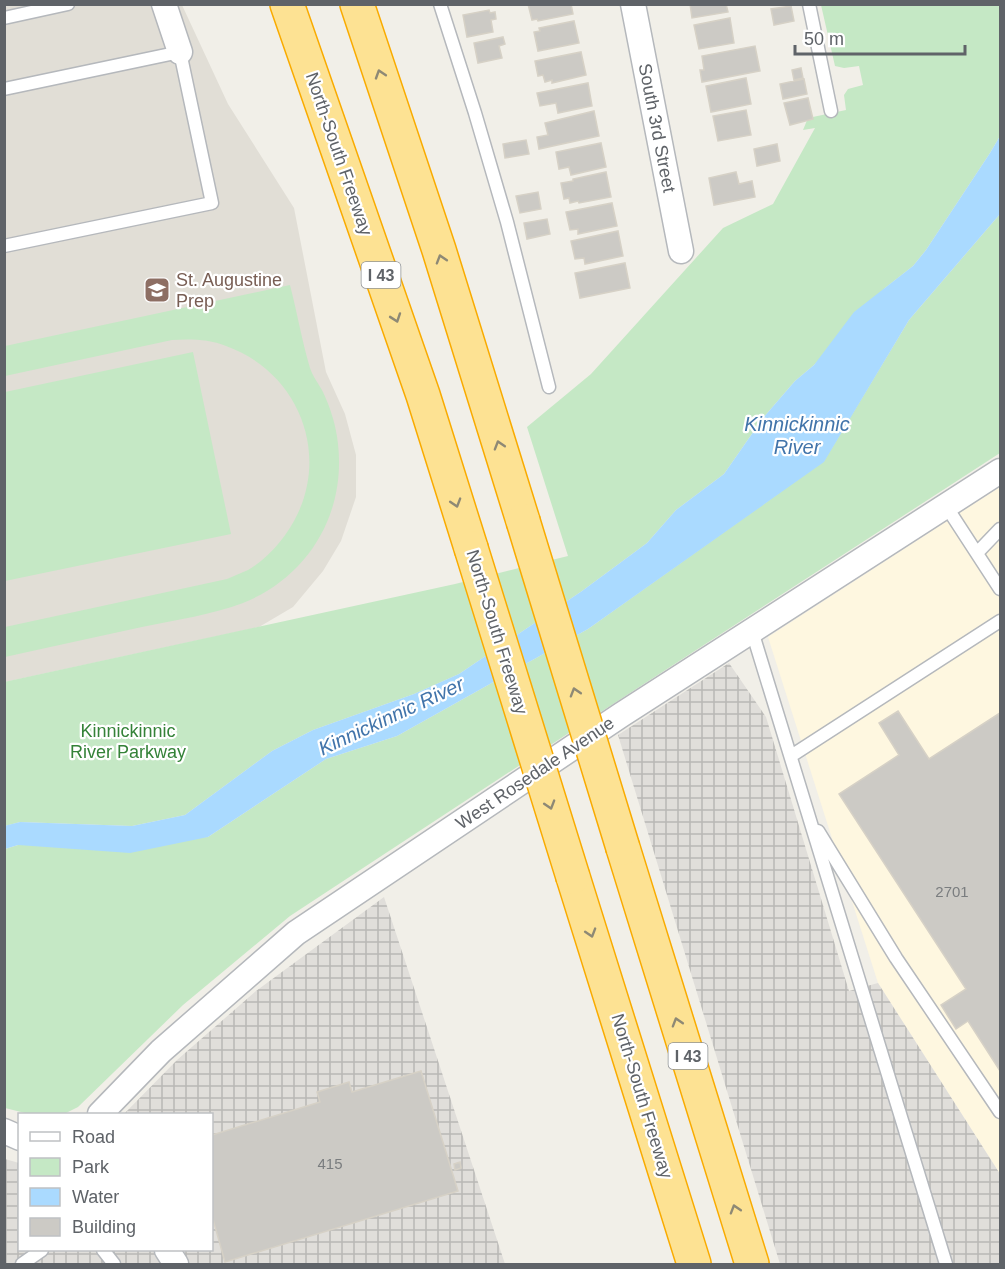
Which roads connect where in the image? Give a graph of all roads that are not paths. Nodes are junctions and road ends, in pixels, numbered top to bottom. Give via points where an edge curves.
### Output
1 (68, 4) edge
2 (164, 4) edge
3 (287, 4) edge
4 (357, 4) edge
5 (440, 4) edge
6 (633, 4) edge
7 (809, 4) edge
8 (4, 18) edge
9 (180, 52) junction
10 (4, 89) edge
11 (831, 111) dead end
12 (4, 246) edge
13 (681, 251) dead end
14 (549, 387) dead end
15 (1000, 471) edge
16 (946, 506) junction
17 (1000, 528) edge
18 (977, 553) junction
19 (1000, 589) edge
20 (1000, 621) edge
21 (752, 632) junction
22 (791, 756) junction
23 (810, 817) junction
24 (1000, 1112) edge
25 (101, 1113) edge
26 (4, 1131) edge
27 (18, 1137) edge
28 (41, 1251) edge
29 (104, 1251) edge
30 (167, 1251) edge
31 (22, 1264) edge
32 (114, 1264) edge
33 (176, 1264) edge
34 (694, 1264) edge
35 (752, 1264) edge
36 (946, 1264) edge

1 - 8 lane
2 - 9 street
3 -> 34 highway, North-South Freeway / I 43, bridge via 423,395
35 -> 4 highway, I 43, bridge via 439,250
5 - 14 lane via 507,222
6 - 13 street, South 3rd Street
7 - 11 lane
9 - 10 lane
9 - 12 lane via 212,203
15 - 16 street, West Rosedale Avenue
16 - 18 lane
16 - 21 street, West Rosedale Avenue
17 - 18 lane
18 - 19 lane
20 - 22 lane
21 - 22 lane
21 - 25 street, West Rosedale Avenue via 296,933 161,1051
22 - 23 lane
23 - 24 lane via 896,958
23 - 36 lane
26 - 27 street
28 - 31 lane
29 - 32 lane
30 - 33 street

